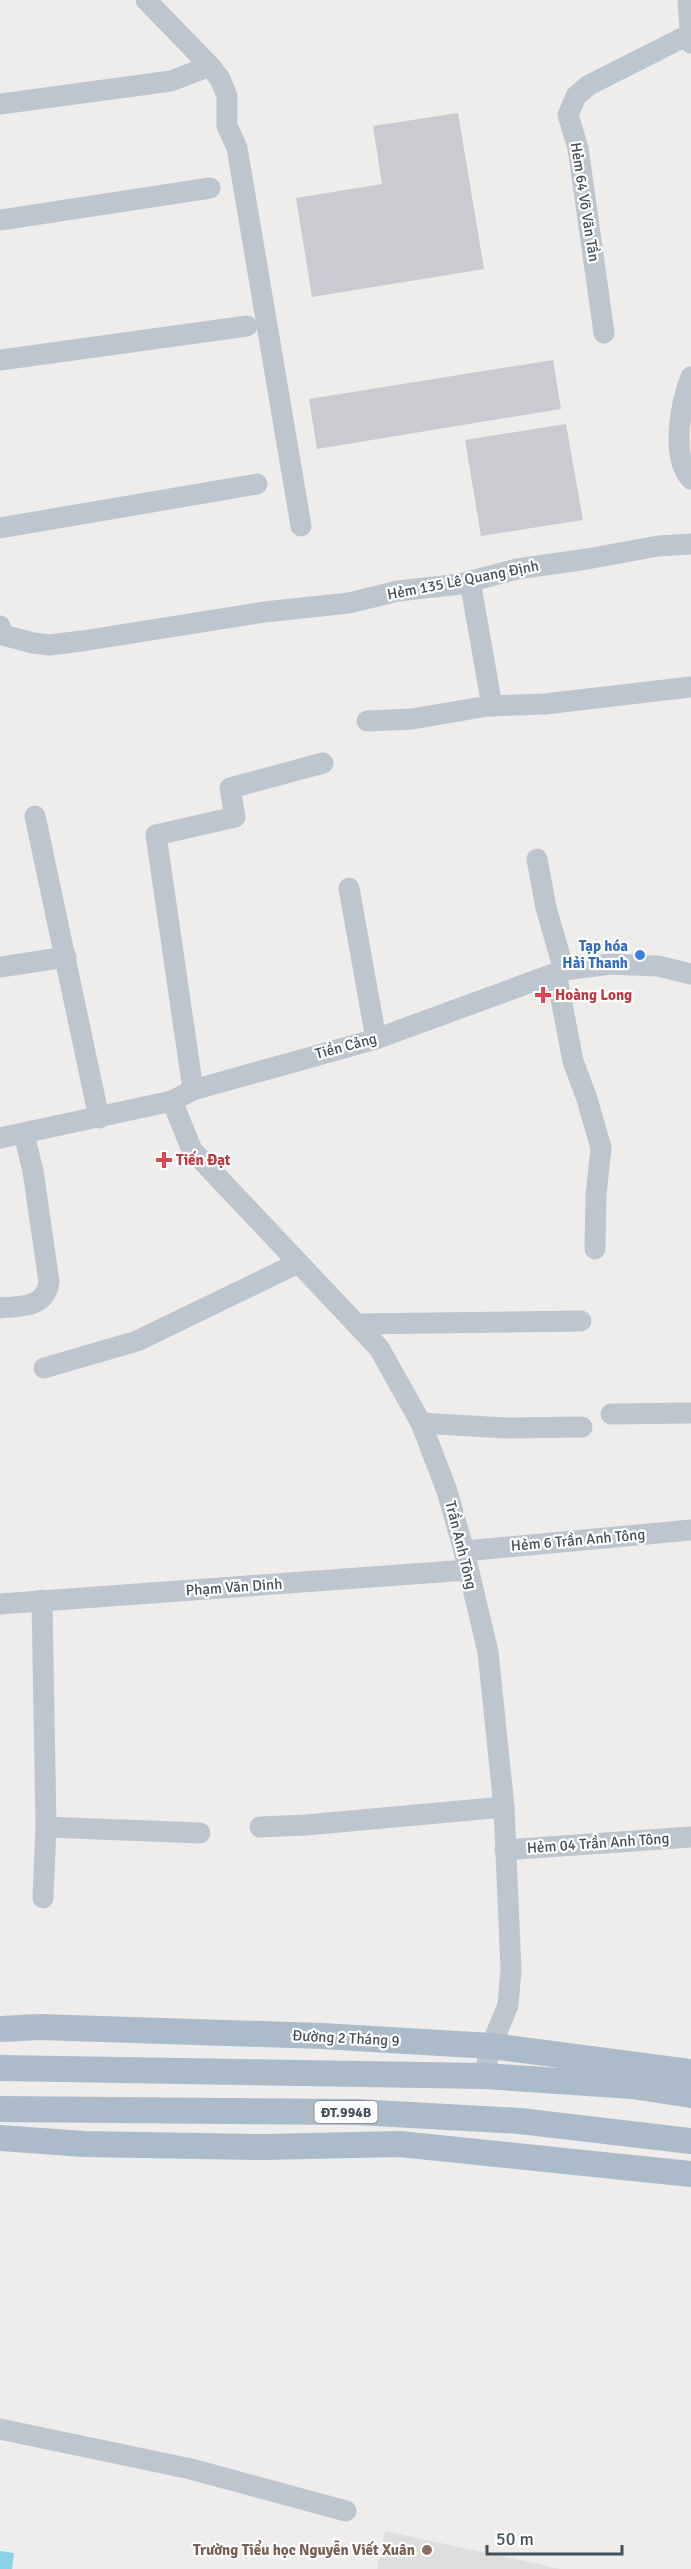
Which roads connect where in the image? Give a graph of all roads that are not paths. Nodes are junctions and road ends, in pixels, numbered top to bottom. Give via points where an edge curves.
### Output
1 (146, 0) edge
2 (688, 0) edge
3 (690, 34) edge
4 (691, 43) edge
5 (210, 66) junction
6 (0, 104) edge
7 (210, 188) dead end
8 (0, 220) edge
9 (248, 326) dead end
10 (604, 333) dead end
11 (0, 360) edge
12 (691, 377) edge
13 (691, 479) edge
14 (257, 484) dead end
15 (301, 526) dead end
16 (0, 528) edge
17 (691, 544) edge
18 (470, 581) junction
19 (1, 633) edge
20 (691, 687) edge
21 (492, 705) junction
22 (368, 721) dead end
23 (323, 763) dead end
24 (35, 816) dead end
25 (537, 859) dead end
26 (349, 888) dead end
27 (66, 957) junction
28 (0, 966) edge
29 (560, 972) junction
30 (691, 974) edge
31 (376, 1039) junction
32 (193, 1090) junction
33 (172, 1101) junction
34 (99, 1118) junction
35 (24, 1134) junction
36 (0, 1138) edge
37 (595, 1249) dead end
38 (298, 1263) junction
39 (0, 1308) edge
40 (581, 1322) dead end
41 (357, 1323) junction
42 (44, 1368) dead end
43 (691, 1413) edge
44 (610, 1414) dead end
45 (421, 1423) junction
46 (582, 1427) dead end
47 (691, 1530) edge
48 (466, 1561) junction
49 (42, 1600) junction
50 (0, 1604) edge
51 (504, 1807) junction
52 (46, 1827) junction
53 (260, 1827) dead end
54 (200, 1833) dead end
55 (691, 1837) edge
56 (505, 1850) junction
57 (43, 1898) dead end
58 (0, 2029) edge
59 (491, 2046) junction
60 (0, 2068) edge
61 (691, 2072) edge
62 (633, 2075) junction
63 (484, 2076) junction
64 (691, 2095) edge
65 (0, 2109) edge
66 (616, 2132) junction
67 (0, 2138) edge
68 (691, 2141) edge
69 (617, 2165) junction
70 (691, 2174) edge
71 (0, 2429) edge
72 (346, 2511) dead end

1 - 5 street
2 - 3 street
3 - 4 street
3 - 10 street, Hẻm 64 Võ Văn Tần via 589,85 576,96 568,115 578,148
5 - 6 street via 171,81
5 - 15 street via 227,96 227,126 237,148
7 - 8 street
9 - 11 street
12 - 13 street via 680,426 680,457
14 - 16 street
17 - 18 street, Hẻm 135 Lê Quang Định via 534,566
18 - 19 street, Hẻm 135 Lê Quang Định via 398,591 349,603 49,645
18 - 21 street
20 - 21 street via 545,704
21 - 22 street
23 - 32 street via 230,788 235,817 156,835
24 - 27 street
25 - 29 street
26 - 31 street
27 - 28 street
27 - 34 street
29 - 30 street, Tiền Cảng via 611,964 658,966
29 - 31 street, Tiền Cảng
29 - 37 street via 573,1061 601,1148
31 - 32 street, Tiền Cảng
32 - 33 street, Tiền Cảng
33 - 34 street, Tiền Cảng
33 - 38 street, Trần Anh Tông via 192,1150
34 - 35 street, Tiền Cảng
35 - 36 street, Tiền Cảng
35 - 39 street via 33,1171 47,1292 36,1304
38 - 41 street, Trần Anh Tông
38 - 42 street via 136,1341
40 - 41 street
41 - 45 street, Trần Anh Tông via 379,1348
43 - 44 street
45 - 46 street
45 - 48 street, Trần Anh Tông via 447,1491
47 - 48 street, Hẻm 6 Trần Anh Tông
48 - 49 street, Phạm Văn Dinh
48 - 51 street, Trần Anh Tông via 488,1652
49 - 50 street, Phạm Văn Dinh
49 - 52 street
51 - 53 street
51 - 56 street, Trần Anh Tông
52 - 54 street
52 - 57 street
55 - 56 street, Hẻm 04 Trần Anh Tông
56 - 59 street, Trần Anh Tông via 512,1970 508,2005
58 - 59 main road, Đường 2 Tháng 9 via 322,2036
59 - 62 main road, Đường 2 Tháng 9
59 - 63 street, Trần Anh Tông
60 - 63 main road, Đường 2 Tháng 9
61 - 62 main road, Đường 2 Tháng 9
62 - 63 main road, Đường 2 Tháng 9
62 - 64 main road, Đường 2 Tháng 9
65 - 66 main road, ĐT.994B via 357,2112 520,2121
66 - 68 main road, ĐT.994B
66 - 69 main road
67 - 69 main road, ĐT.994B via 120,2145 400,2144
69 - 70 main road, ĐT.994B
71 - 72 street via 191,2469

